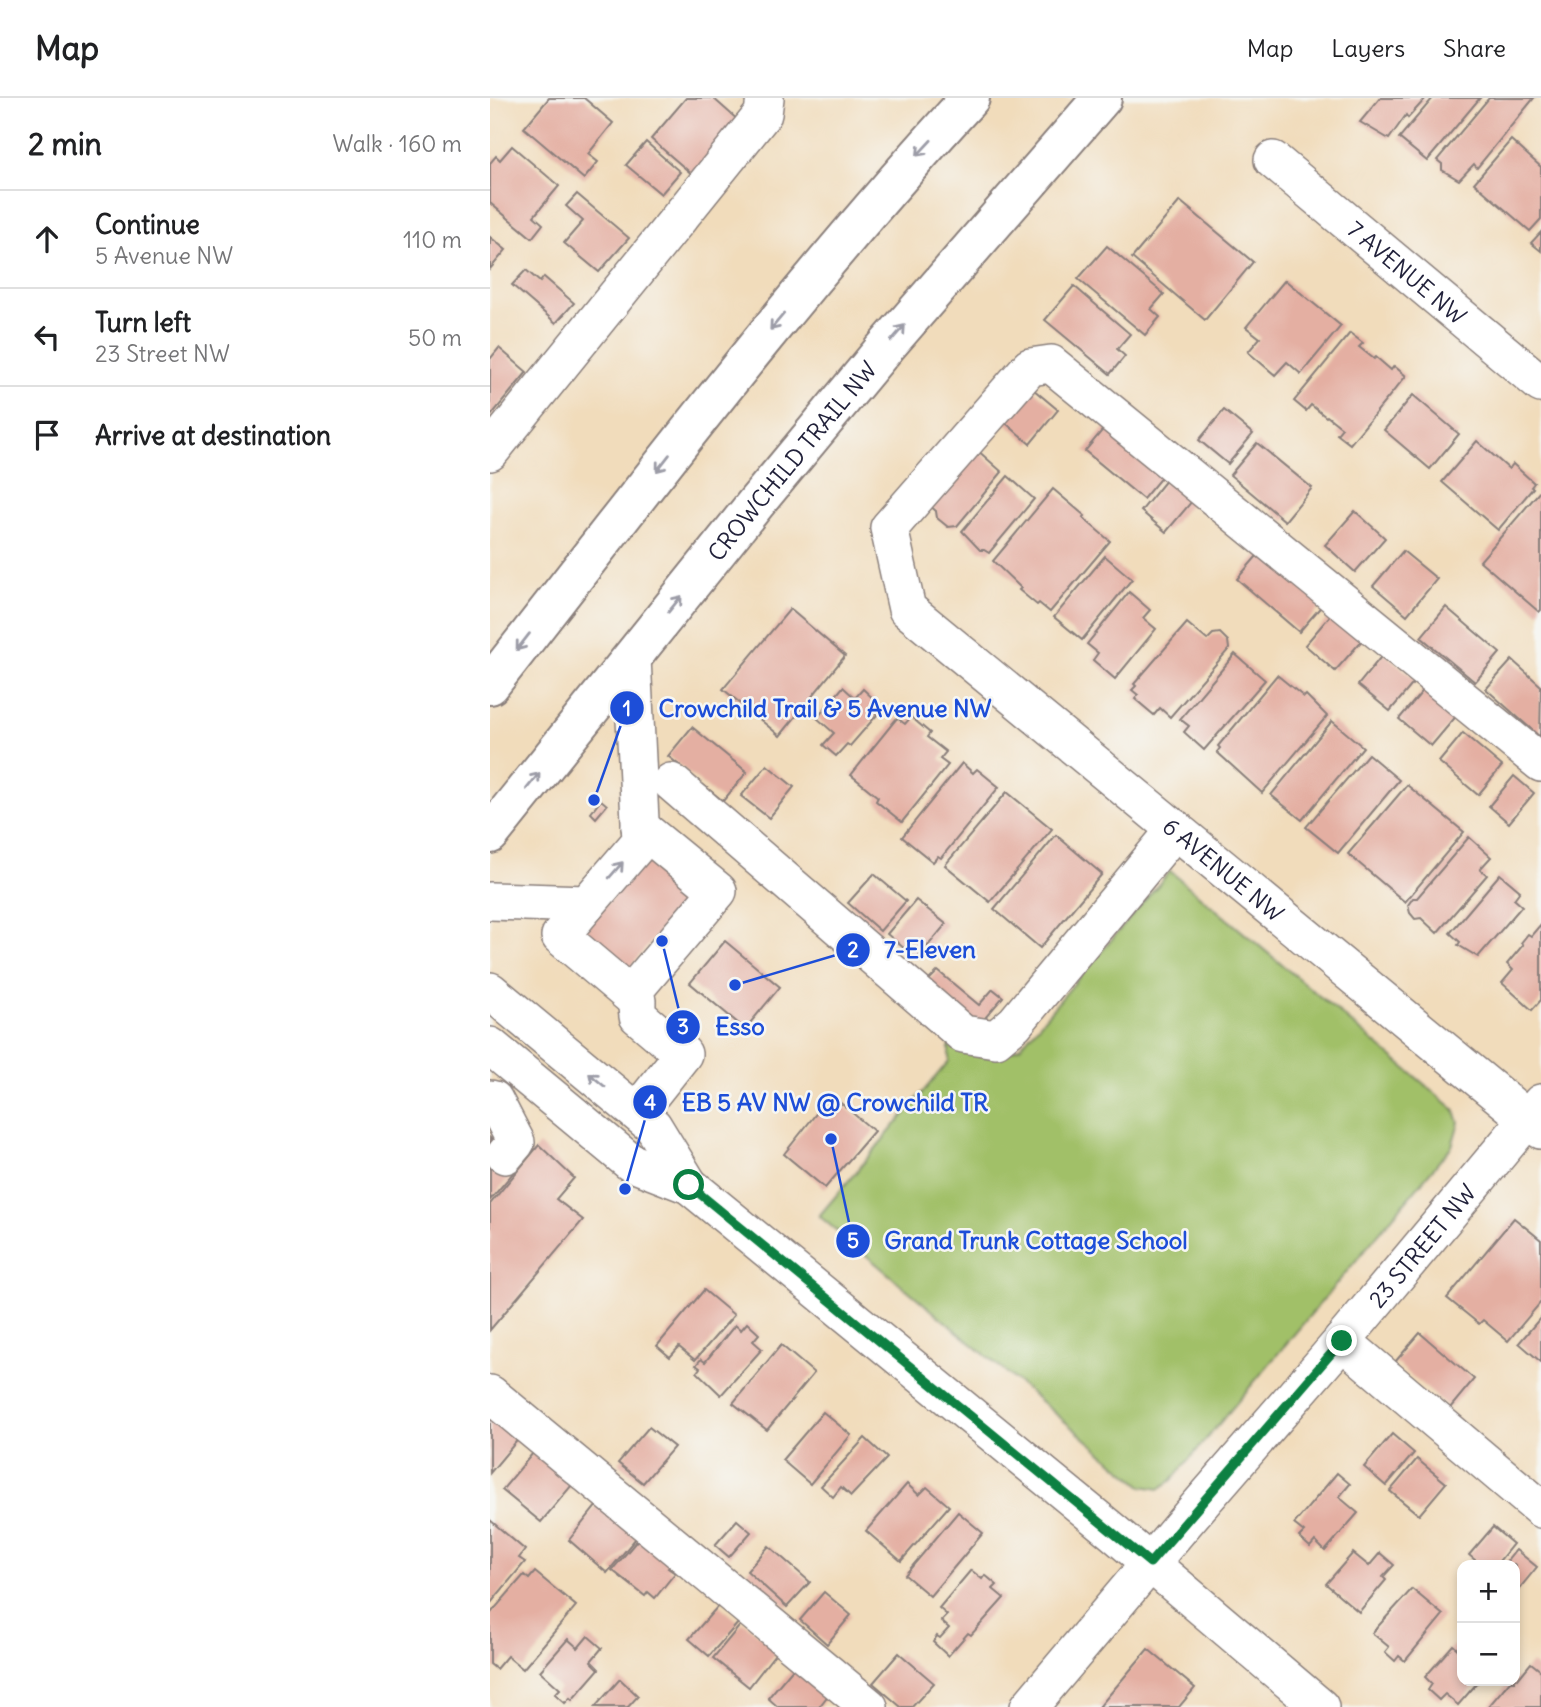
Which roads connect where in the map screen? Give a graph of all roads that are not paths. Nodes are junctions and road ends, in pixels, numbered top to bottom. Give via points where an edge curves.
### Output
1 (765, 98) edge
2 (970, 98) edge
3 (1102, 98) edge
4 (1273, 160) dead end
5 (1541, 384) edge
6 (490, 452) edge
7 (632, 658) junction
8 (490, 685) edge
9 (1541, 764) edge
10 (671, 782) dead end
11 (640, 827) junction
12 (1176, 830) junction
13 (490, 834) edge
14 (490, 901) edge
15 (587, 904) junction
16 (490, 991) edge
17 (637, 1001) junction
18 (490, 1046) edge
19 (520, 1069) junction
20 (637, 1112) junction
21 (1537, 1117) edge
22 (496, 1119) edge
23 (689, 1185) junction
24 (1342, 1341) junction
25 (490, 1394) edge
26 (1541, 1509) edge
27 (1150, 1563) junction
28 (869, 1707) edge
29 (1029, 1707) edge
30 (1320, 1707) edge

1 - 6 street via 763,114
2 -> 8 highway via 907,166 706,409
7 -> 3 highway, CROWCHILD TRAIL NW via 866,371
4 - 5 street, 7 AVENUE NW
7 - 11 street
13 -> 7 highway, CROWCHILD TRAIL NW
9 - 12 street, 6 AVENUE NW via 1051,364 1030,367 889,528 907,609
10 - 12 street via 963,1034 996,1039 1015,1023
15 -> 11 street via 641,841
11 - 17 street via 718,891 635,989
12 - 21 street, 6 AVENUE NW
14 - 15 street
15 - 17 street via 560,936
20 -> 16 street
17 - 20 street via 638,1016 683,1054
18 - 19 street
19 - 22 street
19 - 23 street via 630,1162
20 - 23 street via 653,1126
21 - 24 street, 23 STREET NW
23 - 27 street
24 - 26 street
24 - 27 street, 23 STREET NW
25 - 28 street
27 - 29 street, 23 STREET NW
27 - 30 street

